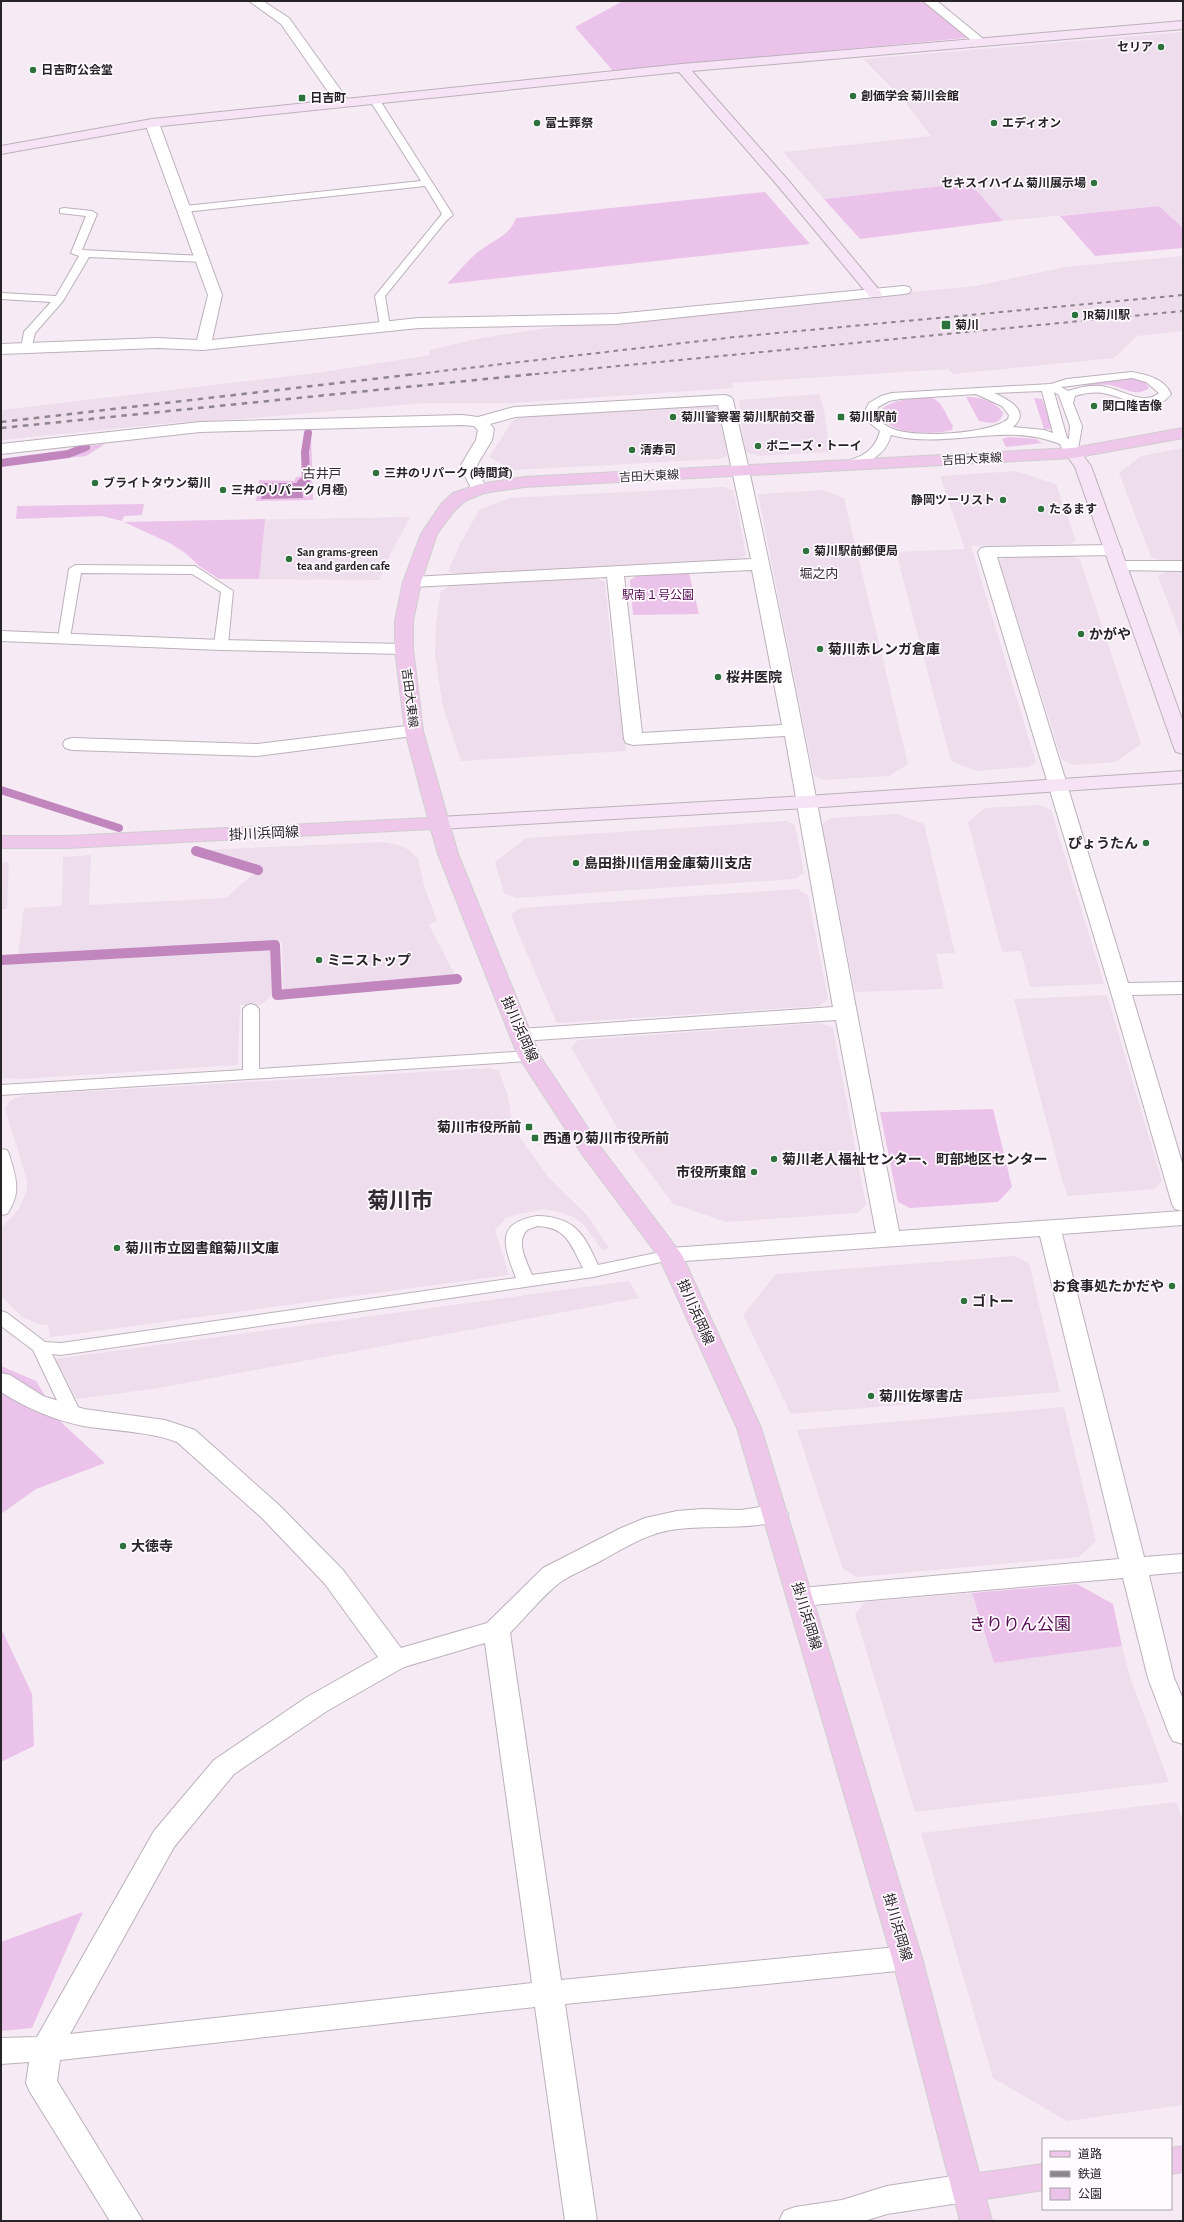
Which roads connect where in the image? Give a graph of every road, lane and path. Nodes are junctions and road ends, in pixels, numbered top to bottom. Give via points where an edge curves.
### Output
1 (255, 1) edge
2 (929, 1) edge
3 (1183, 25) edge
4 (981, 42) junction
5 (682, 68) junction
6 (374, 100) junction
7 (343, 102) junction
8 (152, 123) junction
9 (1, 150) edge
10 (426, 183) junction
11 (185, 209) junction
12 (64, 211) dead end
13 (86, 254) junction
14 (203, 259) junction
15 (904, 290) dead end
16 (875, 294) junction
17 (1, 296) edge
18 (59, 299) junction
19 (385, 326) junction
20 (203, 345) junction
21 (27, 348) junction
22 (1, 349) edge
23 (1052, 387) junction
24 (965, 391) junction
25 (1068, 402) junction
26 (479, 422) junction
27 (886, 431) junction
28 (990, 431) junction
29 (1183, 433) edge
30 (1061, 439) junction
31 (1, 449) edge
32 (1073, 453) junction
33 (843, 466) junction
34 (741, 472) junction
35 (480, 489) junction
36 (1113, 550) junction
37 (760, 564) junction
38 (1119, 566) junction
39 (1183, 566) edge
40 (615, 571) junction
41 (412, 582) junction
42 (1, 636) edge
43 (64, 638) junction
44 (221, 645) junction
45 (404, 649) junction
46 (792, 730) junction
47 (414, 731) junction
48 (72, 744) dead end
49 (1183, 748) edge
50 (1183, 777) edge
51 (1058, 784) junction
52 (807, 802) junction
53 (439, 823) junction
54 (1, 842) edge
55 (1183, 988) edge
56 (1120, 989) junction
57 (251, 1009) dead end
58 (845, 1014) junction
59 (521, 1035) junction
60 (529, 1056) junction
61 (251, 1074) junction
62 (1, 1090) edge
63 (1, 1154) edge
64 (1183, 1204) edge
65 (1, 1210) edge
66 (1183, 1218) edge
67 (1049, 1227) junction
68 (889, 1240) junction
69 (670, 1255) junction
70 (593, 1272) junction
71 (526, 1281) junction
72 (1, 1317) edge
73 (40, 1346) junction
74 (1, 1381) edge
75 (73, 1415) junction
76 (775, 1514) junction
77 (1183, 1562) edge
78 (1135, 1567) junction
79 (802, 1597) junction
80 (496, 1630) junction
81 (395, 1660) junction
82 (1183, 1734) edge
83 (908, 1958) junction
84 (549, 1993) junction
85 (46, 2050) junction
86 (1, 2051) edge
87 (1183, 2159) edge
88 (1172, 2161) edge
89 (1042, 2176) edge
90 (966, 2188) junction
91 (127, 2221) edge
92 (581, 2221) edge
93 (794, 2221) edge
94 (976, 2221) edge

1 - 7 street via 285,21
2 - 4 street
3 - 4 street
4 - 5 street
5 - 6 street
5 - 16 street via 783,183
6 - 7 street
6 - 10 lane
7 - 8 street
8 - 9 street
8 - 11 street
10 - 11 lane
10 - 19 lane via 448,215 442,219 380,296
11 - 14 street
12 - 13 lane via 92,214 76,253
13 - 14 lane
13 - 18 lane
14 - 20 street via 215,295
15 - 16 street
16 - 19 street via 616,319
17 - 18 lane
18 - 21 lane via 30,332
19 - 20 street
20 - 21 street via 158,343
21 - 22 street
23 - 24 lane
23 - 25 lane via 1064,393
23 - 25 lane via 1067,382 1132,375 1150,379 1163,389 1165,394 1156,400 1144,402 1130,400 1108,391 1086,390 1070,394
23 - 30 lane via 1047,392
24 - 27 lane via 907,394 880,400 873,406 870,418
24 - 28 lane via 991,395 1013,409 1014,418 1010,424
25 - 32 lane via 1076,426
26 - 31 street via 443,419 200,427
26 - 34 street via 514,412 725,400
26 - 35 street via 486,429 486,436 470,465 473,478
27 - 28 lane via 924,437
27 - 33 lane via 883,443 871,457 860,463
28 - 30 lane via 1017,430 1052,435
29 - 32 main road, 吉田大東線
30 - 32 lane via 1067,444 1068,451
32 - 33 main road, 吉田大東線
32 - 36 street via 1083,466
33 - 34 main road, 吉田大東線
34 - 35 main road, 吉田大東線 via 524,482
34 - 37 street
35 - 41 main road, 吉田大東線 via 459,497 437,520 429,534
36 - 38 street
36 - 51 street via 987,552
37 - 40 street
37 - 46 street
38 - 39 street
38 - 49 street
40 - 41 street
40 - 46 street via 633,739
41 - 45 main road, 吉田大東線 via 404,621
42 - 43 street
43 - 44 street
43 - 44 lane via 75,569 195,570 227,591
44 - 45 street
45 - 47 main road, 吉田大東線
46 - 52 street
47 - 48 street via 257,750
47 - 53 main road, 吉田大東線
50 - 51 street
51 - 52 street
51 - 56 street
52 - 53 street
52 - 58 street
53 - 54 main road, 掛川浜岡線 via 68,842
53 - 59 main road, 掛川浜岡線 via 465,899
55 - 56 street
56 - 64 street
57 - 61 lane
58 - 59 street
58 - 68 street
59 - 60 main road, 掛川浜岡線
60 - 61 lane
60 - 69 main road, 掛川浜岡線 via 590,1149
61 - 62 lane
63 - 65 lane via 9,1181 9,1195 6,1205
66 - 67 street
67 - 68 street
67 - 78 street
68 - 69 street
69 - 70 lane
69 - 76 main road, 掛川浜岡線 via 749,1428
70 - 71 lane
70 - 71 lane via 569,1230 559,1224 537,1221 521,1227 513,1240
71 - 73 lane via 61,1349
72 - 73 lane
73 - 75 lane
74 - 75 street via 34,1402
75 - 81 street via 165,1428 186,1436 271,1512 334,1577
76 - 79 main road, 掛川浜岡線
76 - 80 street via 741,1519 677,1520 641,1529 552,1575
77 - 78 street
78 - 79 street
78 - 82 street via 1161,1678
79 - 83 main road, 掛川浜岡線
80 - 81 street
80 - 84 street
81 - 85 street via 317,1704 224,1767 164,1839
83 - 84 street
83 - 90 main road, 掛川浜岡線
84 - 85 street
84 - 92 street
85 - 86 street
85 - 91 street via 41,2083
87 - 88 main road
89 - 90 main road
90 - 93 street via 887,2200 842,2214
90 - 94 main road

